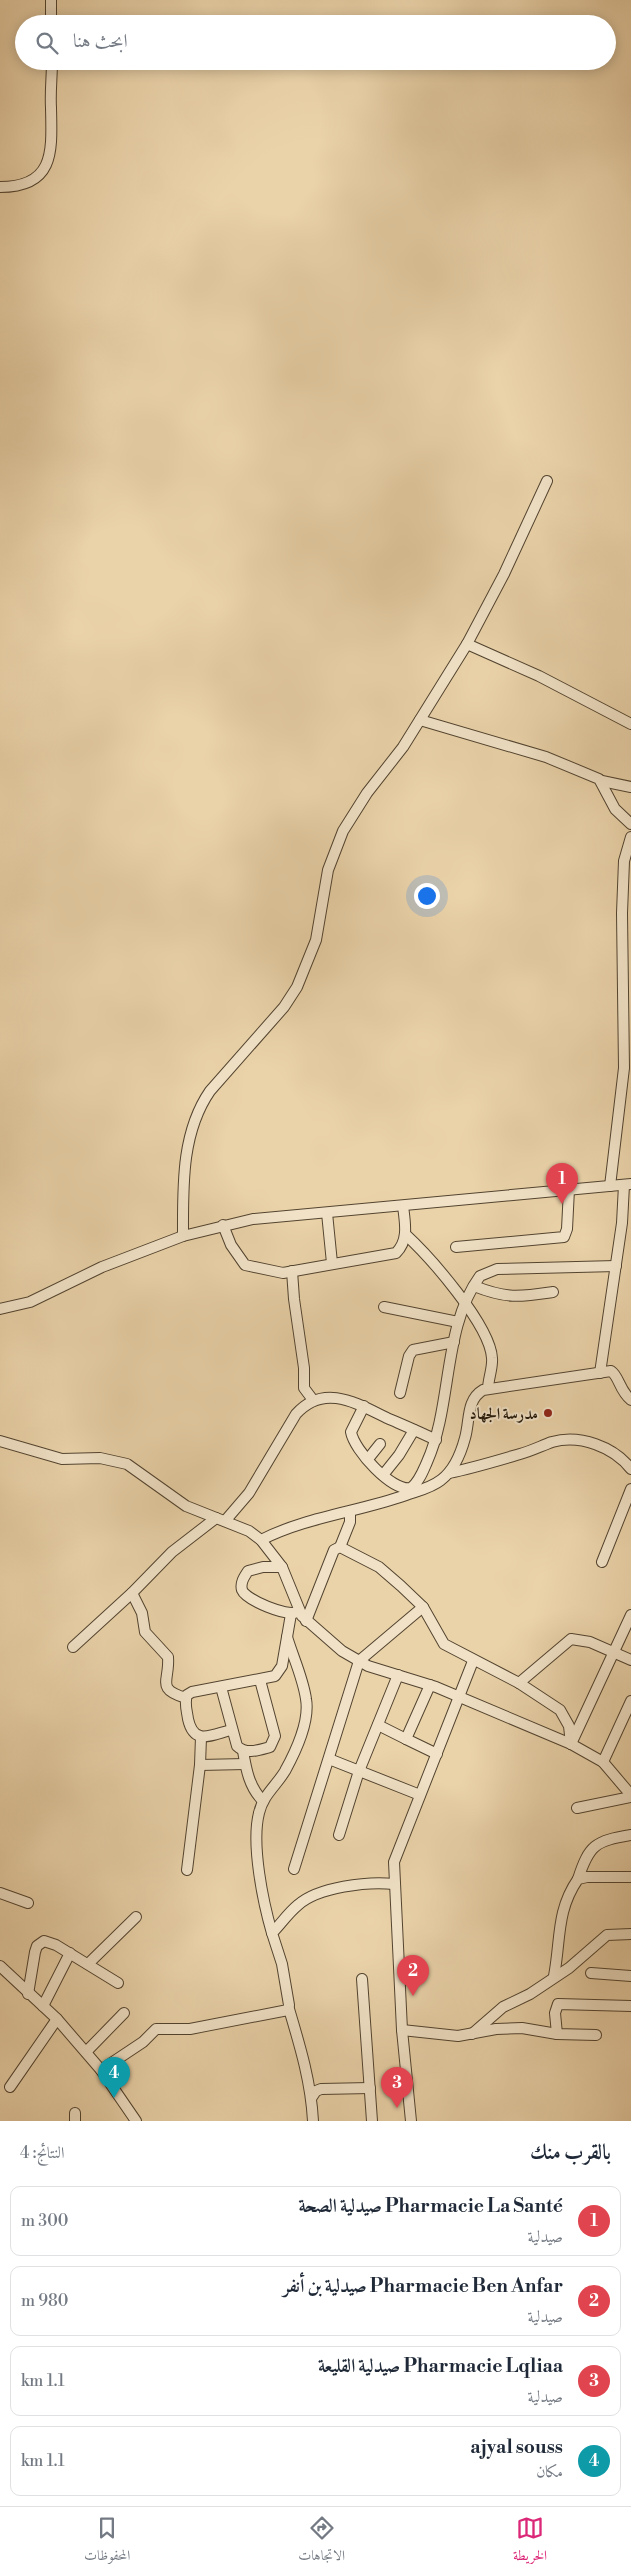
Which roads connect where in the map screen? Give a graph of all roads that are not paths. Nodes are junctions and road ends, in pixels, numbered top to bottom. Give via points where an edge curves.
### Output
1 (51, 0) edge
2 (51, 15) edge
3 (52, 70) edge
4 (0, 187) edge
5 (547, 480) dead end
6 (467, 644) junction
7 (420, 720) junction
8 (631, 724) edge
9 (602, 781) junction
10 (631, 786) edge
11 (631, 824) edge
12 (631, 837) edge
13 (628, 1184) edge
14 (610, 1186) junction
15 (570, 1189) junction
16 (403, 1206) junction
17 (327, 1213) junction
18 (223, 1225) junction
19 (405, 1234) junction
20 (183, 1236) junction
21 (456, 1247) dead end
22 (332, 1263) junction
23 (616, 1266) junction
24 (292, 1272) junction
25 (474, 1286) junction
26 (553, 1292) dead end
27 (466, 1304) junction
28 (384, 1308) dead end
29 (0, 1309) edge
30 (458, 1322) junction
31 (454, 1342) junction
32 (600, 1373) junction
33 (488, 1389) junction
34 (400, 1393) dead end
35 (313, 1400) junction
36 (631, 1400) edge
37 (364, 1406) junction
38 (414, 1430) junction
39 (436, 1440) junction
40 (0, 1441) edge
41 (380, 1444) dead end
42 (368, 1459) junction
43 (631, 1469) edge
44 (449, 1472) junction
45 (383, 1475) junction
46 (631, 1489) edge
47 (350, 1512) junction
48 (220, 1520) junction
49 (261, 1540) junction
50 (340, 1547) junction
51 (602, 1562) dead end
52 (282, 1568) junction
53 (132, 1593) junction
54 (423, 1607) junction
55 (295, 1613) junction
56 (631, 1615) edge
57 (306, 1621) junction
58 (287, 1637) junction
59 (73, 1647) dead end
60 (613, 1653) junction
61 (631, 1660) edge
62 (359, 1661) junction
63 (474, 1661) junction
64 (398, 1675) junction
65 (260, 1680) junction
66 (519, 1683) junction
67 (430, 1685) junction
68 (221, 1686) junction
69 (461, 1697) junction
70 (186, 1698) junction
71 (631, 1701) edge
72 (378, 1725) junction
73 (232, 1730) junction
74 (201, 1737) junction
75 (406, 1739) junction
76 (571, 1744) junction
77 (243, 1750) junction
78 (437, 1754) junction
79 (329, 1758) junction
80 (603, 1762) junction
81 (200, 1764) junction
82 (245, 1764) junction
83 (359, 1771) junction
84 (420, 1796) junction
85 (631, 1796) edge
86 (263, 1801) junction
87 (577, 1808) dead end
88 (339, 1835) dead end
89 (631, 1835) edge
90 (294, 1869) dead end
91 (187, 1870) dead end
92 (631, 1877) edge
93 (578, 1879) junction
94 (394, 1884) junction
95 (0, 1893) edge
96 (28, 1902) dead end
97 (136, 1917) dead end
98 (272, 1933) junction
99 (631, 1934) edge
100 (70, 1953) junction
101 (88, 1964) junction
102 (2, 1973) edge
103 (591, 1973) dead end
104 (554, 1976) junction
105 (631, 1976) edge
106 (362, 1979) dead end
107 (118, 1983) dead end
108 (28, 1994) junction
109 (43, 2006) junction
110 (289, 2009) junction
111 (631, 2009) edge
112 (124, 2013) dead end
113 (57, 2019) junction
114 (402, 2030) junction
115 (557, 2034) junction
116 (472, 2035) junction
117 (596, 2035) dead end
118 (86, 2052) junction
119 (101, 2070) junction
120 (10, 2087) dead end
121 (370, 2088) junction
122 (312, 2098) junction
123 (126, 2110) junction
124 (121, 2121) edge
125 (136, 2121) edge
126 (313, 2121) edge
127 (372, 2121) edge
128 (411, 2121) edge

1 - 2 street
3 - 4 street via 50,161 40,176 31,182
5 - 6 street via 504,574
6 - 7 street
6 - 8 street via 539,676
7 - 9 street via 546,757
7 - 20 street via 357,807 336,844 328,870 316,940 297,987 284,1007 210,1091 195,1116 188,1146
9 - 10 street
9 - 11 street via 615,809
12 - 14 street via 624,861 622,913 624,1068
13 - 14 street
13 - 23 street
14 - 15 street
15 - 16 street
15 - 21 street via 564,1237
16 - 17 street
16 - 19 street
17 - 18 street via 253,1219
17 - 22 street
18 - 20 street
18 - 24 street via 231,1245 245,1265
19 - 22 street via 396,1253
19 - 27 street
20 - 29 street via 102,1267 30,1302
22 - 24 street
23 - 25 street via 497,1269 480,1276
23 - 32 street
24 - 35 street via 304,1388
25 - 26 street via 511,1297
25 - 27 street
27 - 30 street
27 - 33 street via 488,1342 492,1360
28 - 30 street
30 - 31 street
31 - 34 street via 413,1350
31 - 39 street
32 - 33 street
32 - 36 street via 613,1372 620,1390
33 - 44 street via 473,1400 465,1438
35 - 37 street via 328,1397
35 - 48 street via 296,1414 249,1493
37 - 38 street
37 - 42 street via 351,1432
38 - 39 street
38 - 45 street
39 - 45 street via 412,1488 398,1488
40 - 48 street via 62,1459 100,1458 127,1464 176,1500
41 - 42 street
42 - 45 street
43 - 44 street via 622,1458 602,1446 572,1440 553,1442
44 - 47 street via 435,1484
46 - 51 street
47 - 49 street via 298,1524
47 - 50 street via 350,1522
48 - 49 street via 250,1531
48 - 53 street via 172,1552
49 - 52 street
50 - 54 street via 379,1567
50 - 57 street via 334,1550
52 - 55 street via 294,1592
52 - 55 street via 263,1567 248,1571 242,1589 252,1600
53 - 59 street
53 - 70 street via 142,1613 144,1632 168,1657 167,1688 171,1694
54 - 62 street
54 - 63 street via 441,1642
55 - 57 street
55 - 58 street
56 - 60 street
57 - 62 street
58 - 65 street via 279,1672
58 - 86 street via 304,1688 306,1718 285,1770
60 - 61 street
60 - 66 street via 584,1640 571,1639
60 - 76 street
62 - 64 street via 382,1672
62 - 79 street
63 - 66 street
63 - 69 street
64 - 67 street
64 - 72 street
65 - 68 street
65 - 77 street via 274,1740 270,1747
66 - 76 street via 564,1715
67 - 69 street
67 - 75 street
68 - 70 street via 192,1692
68 - 73 street
69 - 76 street
69 - 78 street
70 - 74 street via 190,1729
71 - 80 street
72 - 75 street
72 - 83 street
73 - 74 street
73 - 77 street via 237,1746
74 - 81 street
75 - 78 street
76 - 80 street
77 - 82 street
78 - 84 street
79 - 83 street
79 - 90 street
80 - 85 street
81 - 82 street
81 - 91 street
82 - 86 street via 252,1786
83 - 84 street
83 - 88 street
84 - 94 street via 394,1862
85 - 87 street
86 - 98 street via 258,1822 260,1872
89 - 93 street via 602,1842 594,1848 586,1855
92 - 93 street
93 - 104 street via 560,1916 561,1936
94 - 98 street via 368,1884 312,1896 299,1904
94 - 114 street
95 - 96 street
97 - 101 street
98 - 110 street via 282,1964
99 - 104 street via 607,1934 569,1968
100 - 101 street
100 - 108 street via 50,1942 40,1943 35,1952
100 - 109 street
101 - 107 street
102 - 108 street
103 - 105 street
104 - 116 street via 530,1994 503,2006
106 - 121 street
108 - 109 street
109 - 113 street
110 - 119 street via 190,2029 156,2029 143,2042
110 - 122 street
111 - 115 street via 558,2004 555,2010
112 - 118 street
113 - 118 street
113 - 120 street
114 - 116 street
114 - 128 street
115 - 116 street via 503,2028
115 - 117 street
118 - 119 street
119 - 123 street
121 - 122 street via 321,2089
121 - 127 street
122 - 126 street
123 - 124 street
123 - 125 street

